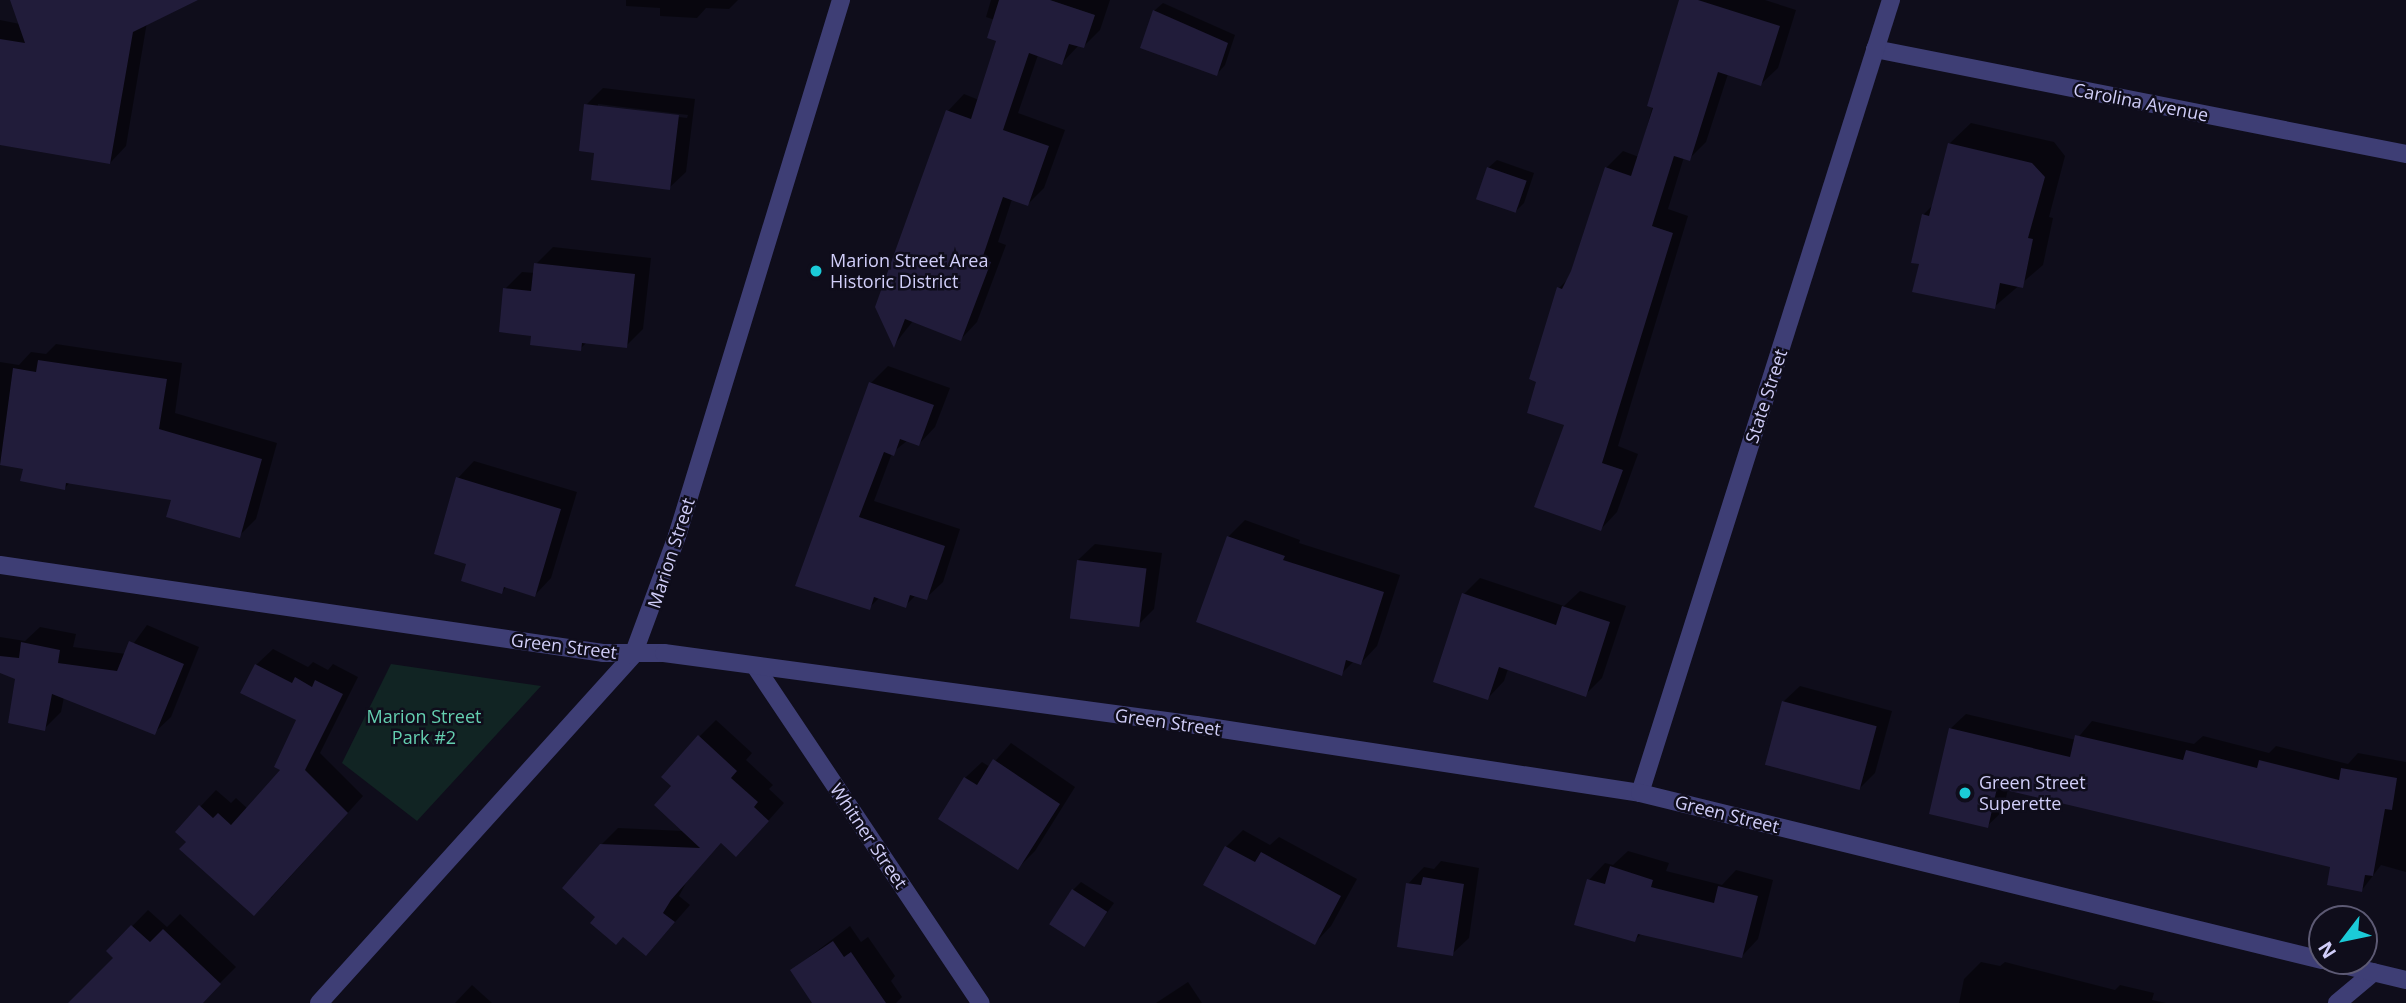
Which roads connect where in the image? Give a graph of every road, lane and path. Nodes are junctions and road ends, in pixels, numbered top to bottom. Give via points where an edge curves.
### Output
1 (841, 0) edge
2 (1891, 0) edge
3 (1875, 49) junction
4 (2406, 154) edge
5 (0, 565) edge
6 (633, 654) junction
7 (757, 669) junction
8 (1640, 793) junction
9 (2308, 957) edge
10 (2378, 973) edge
11 (2370, 975) edge
12 (2406, 980) edge
13 (319, 1003) edge
14 (981, 1003) edge
15 (2337, 1003) edge

1 - 6 street, Marion Street via 677,536
2 - 3 street, State Street
3 - 4 street, Carolina Avenue
3 - 8 street, State Street
5 - 6 street, Green Street
6 - 7 street, Green Street via 664,653
6 - 13 street, Marion Street
7 - 8 street, Green Street via 1196,725
7 - 14 street, Whitner Street
8 - 9 street, Green Street
10 - 12 street
11 - 15 street

